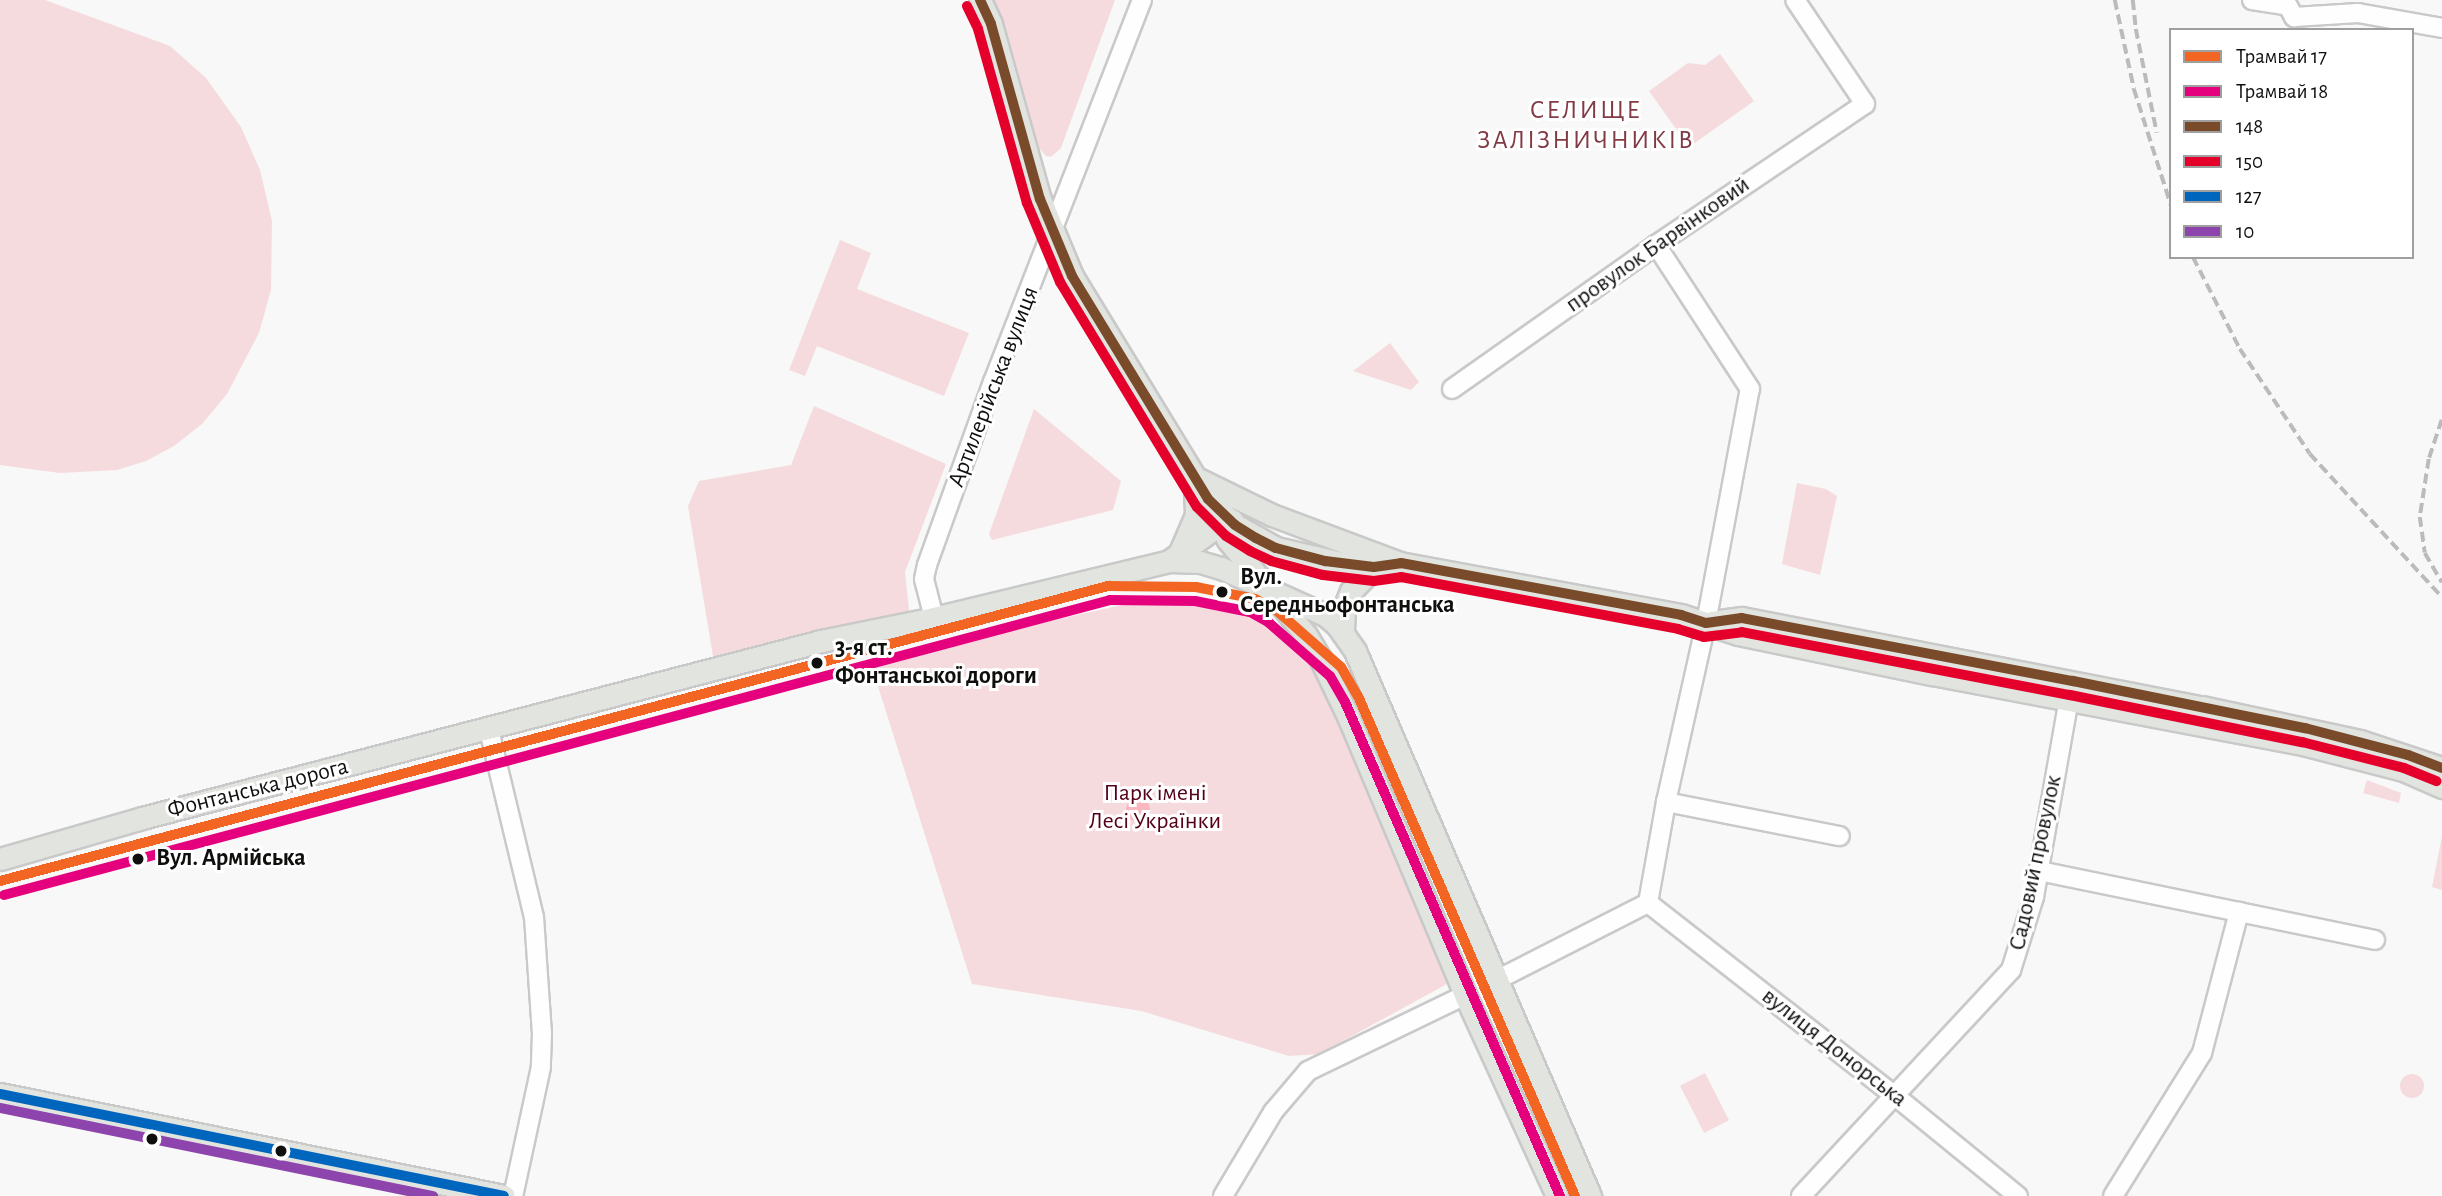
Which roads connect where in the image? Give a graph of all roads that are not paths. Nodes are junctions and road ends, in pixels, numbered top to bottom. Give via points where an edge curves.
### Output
1 (980, 0) edge
2 (1142, 0) edge
3 (1795, 0) edge
4 (2252, 0) edge
5 (2442, 28) edge
6 (1053, 231) junction
7 (1656, 245) junction
8 (1452, 389) dead end
9 (1194, 477) junction
10 (1272, 515) junction
11 (1224, 523) junction
12 (1173, 558) junction
13 (1400, 563) junction
14 (1374, 567) junction
15 (1267, 588) junction
16 (934, 618) junction
17 (1706, 623) junction
18 (1343, 633) junction
19 (1319, 656) junction
20 (2069, 699) junction
21 (489, 730) junction
22 (2442, 768) edge
23 (2442, 786) edge
24 (1666, 802) junction
25 (1840, 836) dead end
26 (0, 859) edge
27 (2039, 871) junction
28 (1648, 903) junction
29 (2239, 912) junction
30 (2375, 940) dead end
31 (1495, 981) junction
32 (1465, 995) junction
33 (0, 1094) edge
34 (1895, 1095) junction
35 (504, 1196) edge
36 (513, 1196) edge
37 (1223, 1196) edge
38 (1557, 1196) edge
39 (1590, 1196) edge
40 (1801, 1196) edge
41 (2018, 1196) edge
42 (2113, 1196) edge

1 - 6 main road
2 - 6 street, Артилерійська вулиця
3 - 7 street, провулок Барвінковий via 1865,104
4 - 5 street via 2288,6 2294,17 2358,13
6 - 9 main road via 1072,275
6 - 16 street, Артилерійська вулиця via 927,565 924,579
7 - 8 street, провулок Барвінковий
7 - 17 street via 1750,388
9 - 10 main road
9 - 11 main road
9 - 12 main road via 1196,514
10 - 11 main road
10 - 13 main road
11 - 12 main road
11 - 14 main road via 1276,548
11 - 15 main road
12 - 15 main road via 1211,565
12 - 16 main road, Фонтанська дорога
13 - 14 main road
13 - 17 main road
14 - 18 main road via 1348,599
15 - 18 main road via 1325,615
15 - 19 main road
16 - 21 main road, Фонтанська дорога via 821,641
17 - 20 main road via 1738,634
17 - 22 main road via 1742,618 2124,692 2316,730
17 - 24 street
18 - 19 main road via 1328,635
18 - 31 main road via 1365,673
19 - 32 main road
20 - 23 main road via 2303,744
20 - 27 street, Садовий провулок
21 - 26 main road, Фонтанська дорога
21 - 36 street via 534,917 542,1033 541,1067
24 - 25 street
24 - 28 street
27 - 29 street
27 - 34 street, Садовий провулок via 2011,971
28 - 31 street
28 - 34 street, вулиця Донорська
29 - 30 street
29 - 42 street via 2202,1053
31 - 39 main road
32 - 37 street via 1308,1071 1273,1112
32 - 38 main road
33 - 35 main road
34 - 40 street, Садовий провулок
34 - 41 street, вулиця Донорська

